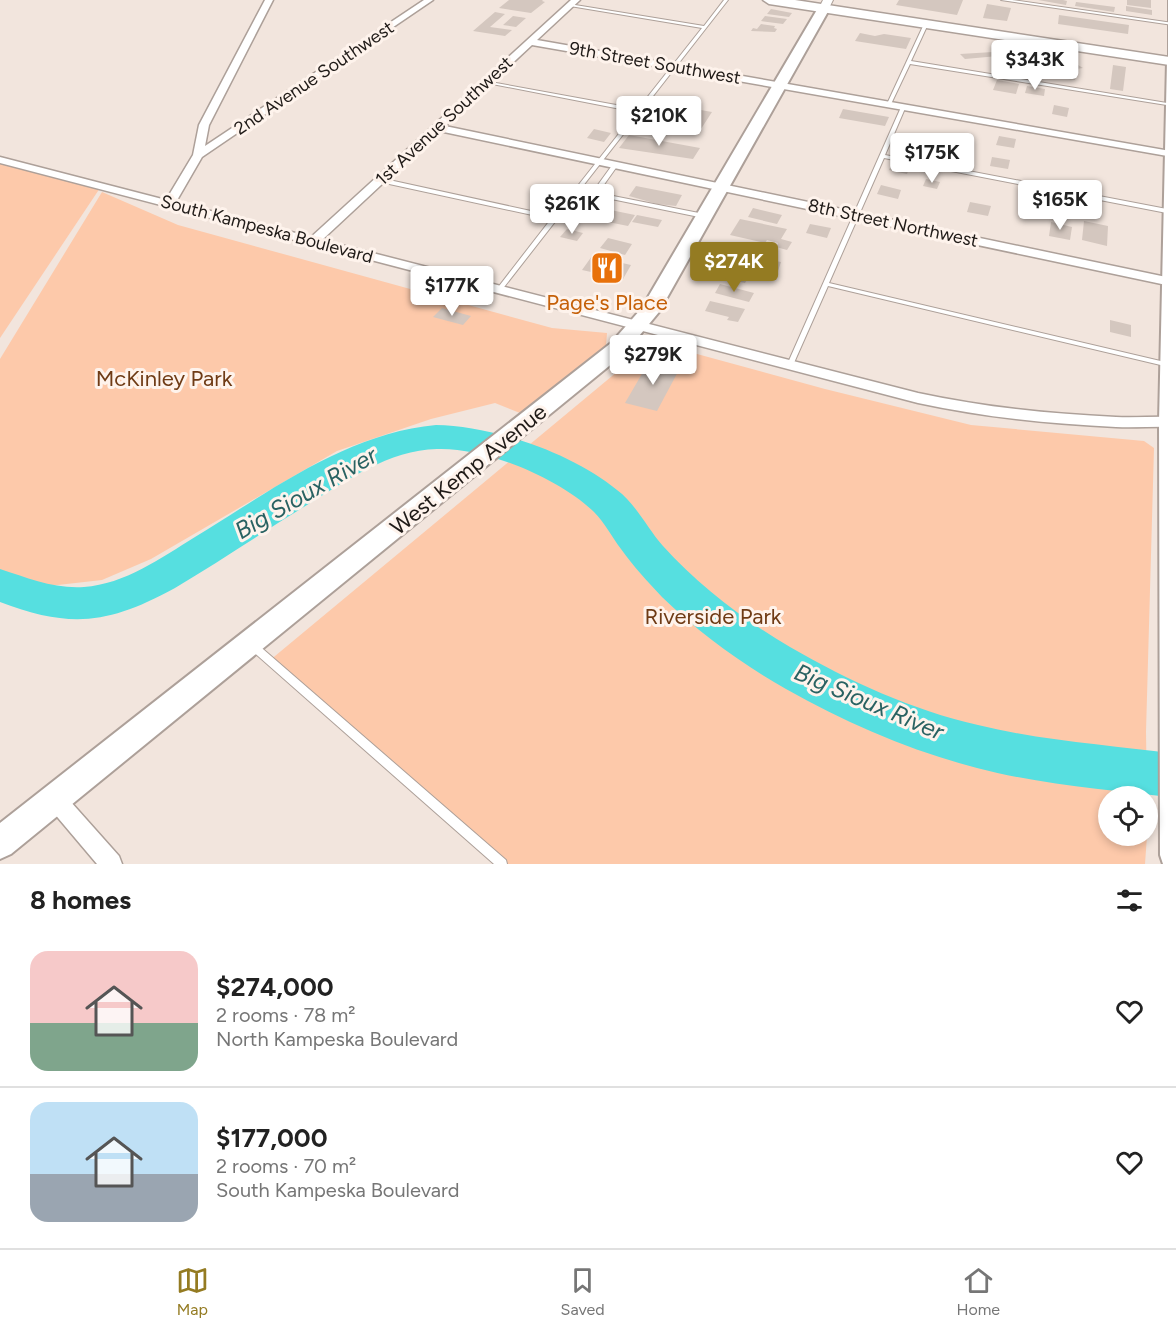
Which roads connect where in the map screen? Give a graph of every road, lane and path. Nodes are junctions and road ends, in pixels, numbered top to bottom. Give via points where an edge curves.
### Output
1 (269, 0) edge
2 (429, 0) edge
3 (726, 0) edge
4 (769, 0) edge
5 (1003, 0) edge
6 (1173, 0) edge
7 (573, 3) edge
8 (826, 4) edge
9 (926, 24) junction
10 (1173, 24) junction
11 (704, 27) junction
12 (531, 42) junction
13 (908, 62) junction
14 (1175, 62) edge
15 (674, 66) junction
16 (486, 82) junction
17 (779, 84) junction
18 (888, 104) junction
19 (904, 106) junction
20 (640, 111) junction
21 (1174, 112) edge
22 (437, 128) junction
23 (1173, 154) junction
24 (198, 155) junction
25 (882, 156) junction
26 (0, 160) edge
27 (600, 162) junction
28 (615, 165) junction
29 (380, 180) junction
30 (720, 187) junction
31 (169, 204) junction
32 (1172, 212) junction
33 (856, 215) junction
34 (704, 216) junction
35 (554, 218) junction
36 (1174, 236) edge
37 (313, 241) junction
38 (1171, 282) junction
39 (826, 284) junction
40 (499, 290) junction
41 (638, 326) junction
42 (790, 365) junction
43 (1170, 365) junction
44 (1173, 422) edge
45 (250, 643) junction
46 (1175, 719) edge
47 (55, 799) junction
48 (0, 843) edge
49 (1176, 850) edge
50 (1176, 855) edge
51 (111, 864) edge
52 (502, 864) edge

1 - 24 street via 204,125
2 - 24 street, 2nd Avenue Southwest
3 - 11 lane
4 - 8 main road
5 - 10 lane
6 - 10 street
7 - 11 lane
7 - 12 street, 1st Avenue Southwest
8 - 9 main road
8 - 17 main road, West Kemp Avenue
9 - 13 lane
9 - 14 main road
10 - 14 street
11 - 15 lane
12 - 15 street, 9th Street Southwest
12 - 16 street, 1st Avenue Southwest
13 - 18 lane
13 - 21 lane
14 - 21 main road
15 - 17 street, 9th Street Southwest
15 - 20 lane
16 - 20 lane
16 - 22 street, 1st Avenue Southwest
17 - 18 street, 9th Street Southwest
17 - 30 main road, West Kemp Avenue
18 - 19 street, 9th Street Southwest
19 - 23 street, 9th Street Southwest
19 - 25 lane
20 - 27 lane
21 - 23 main road
22 - 27 street, 8th Street Northwest
22 - 29 street, 1st Avenue Southwest
23 - 32 main road
24 - 31 street
25 - 32 lane
25 - 33 lane
26 - 31 street, South Kampeska Boulevard
27 - 28 street, 8th Street Northwest
27 - 35 lane
28 - 30 street, 8th Street Northwest
28 - 34 lane via 594,194
29 - 35 lane
29 - 37 street, 1st Avenue Southwest
30 - 33 street, 8th Street Northwest
30 - 34 main road, West Kemp Avenue
31 - 37 street, South Kampeska Boulevard
32 - 36 main road
33 - 38 street, 8th Street Northwest
33 - 39 lane
34 - 41 main road, West Kemp Avenue
35 - 40 lane
36 - 38 main road
37 - 40 street, South Kampeska Boulevard
38 - 43 main road
39 - 42 lane
39 - 43 lane
40 - 41 street, South Kampeska Boulevard
41 - 42 street, South Kampeska Boulevard
41 - 45 main road, West Kemp Avenue via 618,348
42 - 44 street, South Kampeska Boulevard via 918,399 1001,414
43 - 44 main road
44 - 46 main road
45 - 47 main road, West Kemp Avenue
45 - 52 lane
46 - 49 main road
47 - 48 main road, West Kemp Avenue
47 - 51 street
49 - 50 main road

